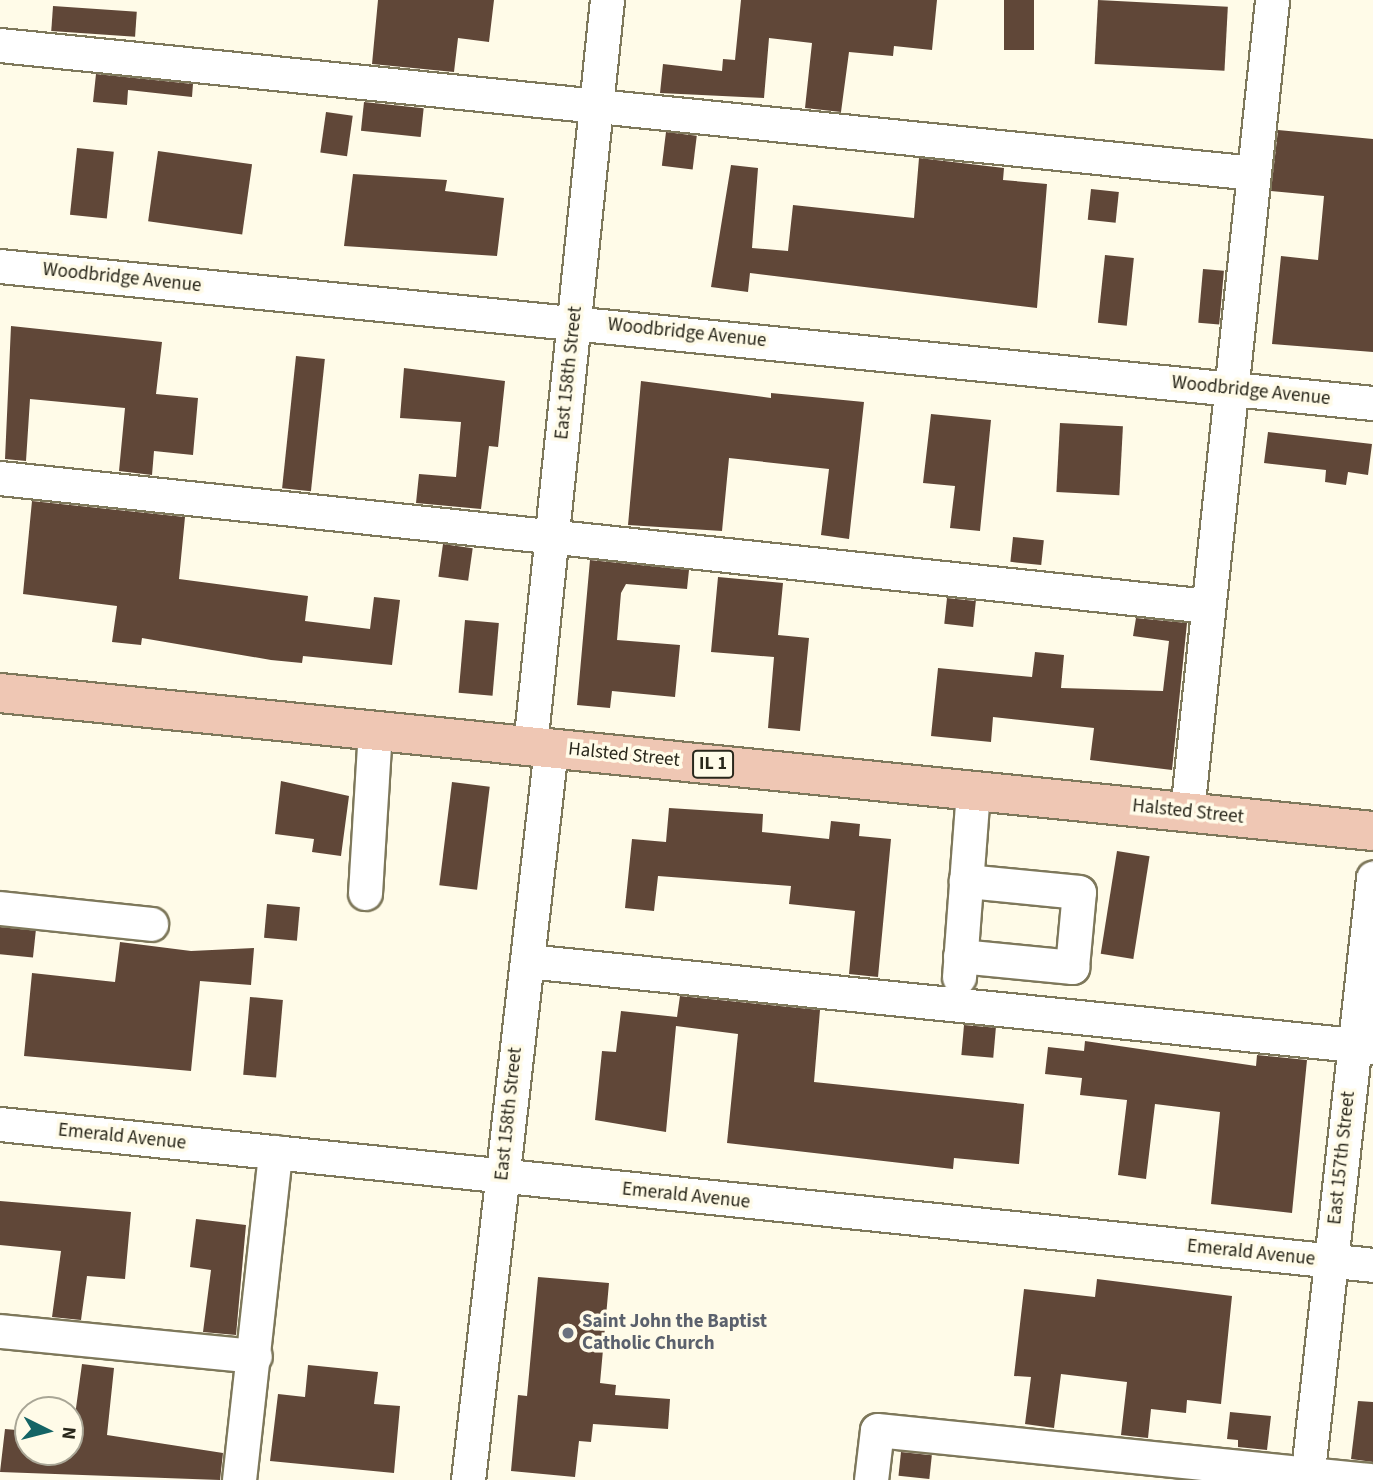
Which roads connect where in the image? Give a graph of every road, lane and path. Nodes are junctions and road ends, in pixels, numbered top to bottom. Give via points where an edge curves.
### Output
1 (607, 0) edge
2 (1272, 0) edge
3 (0, 45) edge
4 (596, 106) junction
5 (1254, 173) junction
6 (0, 266) edge
7 (575, 322) junction
8 (1231, 389) junction
9 (1373, 403) edge
10 (0, 478) edge
11 (552, 532) junction
12 (1208, 606) junction
13 (0, 693) edge
14 (375, 730) junction
15 (541, 747) junction
16 (973, 791) junction
17 (1187, 812) junction
18 (1373, 831) edge
19 (1373, 878) edge
20 (966, 881) junction
21 (365, 893) dead end
22 (0, 908) edge
23 (151, 924) dead end
24 (960, 956) junction
25 (527, 961) junction
26 (956, 1004) junction
27 (1364, 1046) edge
28 (0, 1124) edge
29 (275, 1152) junction
30 (502, 1178) junction
31 (1331, 1261) junction
32 (1373, 1265) edge
33 (0, 1331) edge
34 (255, 1356) junction
35 (1307, 1477) edge
36 (239, 1480) edge
37 (468, 1480) edge
38 (871, 1480) edge
39 (1368, 1480) edge

1 - 4 street, East 158th Street
2 - 5 street
3 - 4 street
4 - 5 street
4 - 7 street, East 158th Street
5 - 8 street
6 - 7 street, Woodbridge Avenue
7 - 8 street, Woodbridge Avenue
7 - 11 street, East 158th Street
8 - 9 street, Woodbridge Avenue
8 - 12 street
10 - 11 street
11 - 12 street
11 - 15 street, East 158th Street
12 - 17 street
13 - 14 main road, Halsted Street / IL 1
14 - 15 main road, Halsted Street / IL 1
14 - 21 street
15 - 16 main road, Halsted Street / IL 1
15 - 25 street, East 158th Street
16 - 17 main road, Halsted Street / IL 1
16 - 20 street
17 - 18 main road, Halsted Street / IL 1
19 - 27 street, East 157th Street
20 - 24 street
20 - 24 street via 1079,892 1072,967
22 - 23 street
24 - 26 street
25 - 26 street
25 - 30 street, East 158th Street
26 - 27 street
27 - 31 street, East 157th Street
28 - 29 street, Emerald Avenue
29 - 30 street, Emerald Avenue
29 - 34 street
30 - 31 street, Emerald Avenue
30 - 37 street, East 158th Street
31 - 32 street, Emerald Avenue
31 - 35 street, East 157th Street
33 - 34 street
34 - 36 street
35 - 38 street via 877,1430
35 - 39 street

